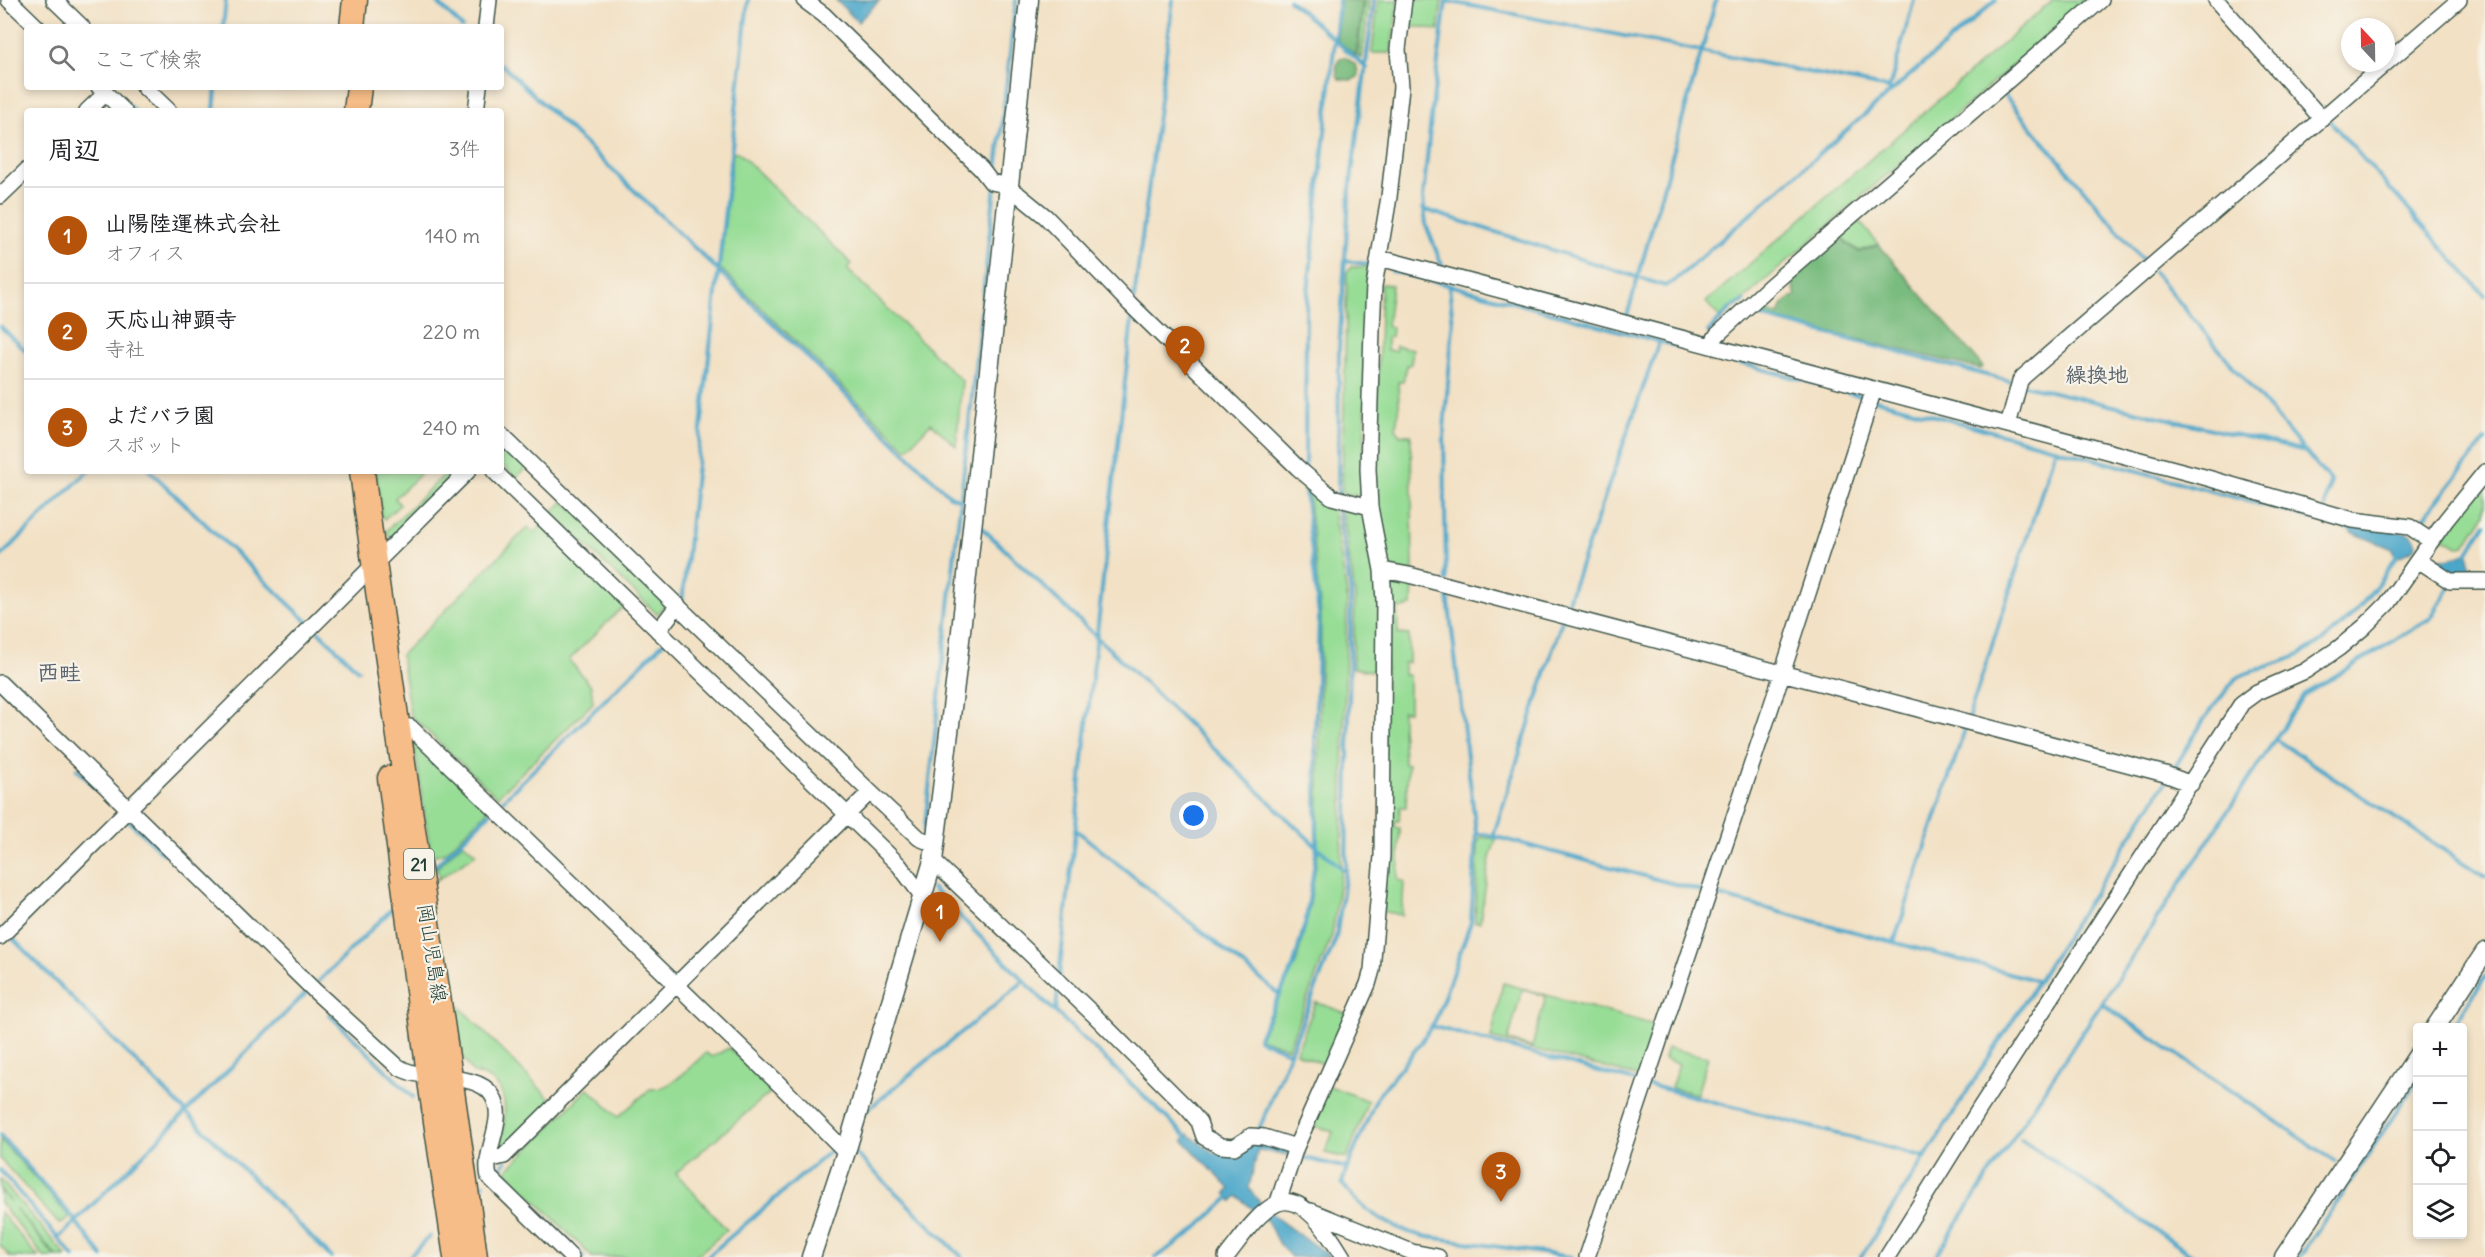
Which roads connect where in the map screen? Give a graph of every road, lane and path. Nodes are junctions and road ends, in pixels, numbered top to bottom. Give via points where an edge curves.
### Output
1 (9, 0) edge
2 (54, 0) edge
3 (355, 0) edge
4 (368, 0) edge
5 (489, 0) edge
6 (804, 0) edge
7 (1029, 0) edge
8 (1404, 0) edge
9 (2101, 0) edge
10 (2216, 0) edge
11 (2459, 0) edge
12 (35, 24) edge
13 (79, 24) edge
14 (352, 24) edge
15 (365, 24) edge
16 (486, 24) edge
17 (147, 90) edge
18 (347, 90) edge
19 (359, 90) edge
20 (479, 90) edge
21 (103, 91) edge
22 (89, 108) edge
23 (121, 108) edge
24 (166, 108) edge
25 (345, 108) edge
26 (356, 108) edge
27 (476, 108) edge
28 (2322, 116) junction
29 (24, 173) edge
30 (1000, 185) junction
31 (0, 196) edge
32 (1380, 258) junction
33 (1711, 345) junction
34 (1872, 396) junction
35 (2005, 424) junction
36 (504, 441) edge
37 (2485, 472) edge
38 (351, 474) edge
39 (362, 474) edge
40 (465, 474) edge
41 (497, 474) edge
42 (1370, 507) junction
43 (2420, 534) junction
44 (2418, 560) junction
45 (1382, 570) junction
46 (368, 572) junction
47 (2485, 581) edge
48 (678, 605) junction
49 (663, 632) junction
50 (1783, 677) junction
51 (0, 683) edge
52 (398, 726) junction
53 (2191, 784) junction
54 (870, 792) junction
55 (124, 812) junction
56 (850, 814) junction
57 (927, 864) junction
58 (4, 933) edge
59 (2485, 952) edge
60 (679, 988) junction
61 (2438, 1023) edge
62 (2413, 1062) edge
63 (429, 1074) junction
64 (452, 1080) junction
65 (840, 1146) junction
66 (1294, 1152) junction
67 (488, 1160) junction
68 (1275, 1205) junction
69 (1309, 1210) junction
70 (1412, 1254) edge
71 (1894, 1255) edge
72 (1342, 1256) edge
73 (1587, 1256) edge
74 (456, 1257) edge
75 (475, 1257) edge
76 (571, 1257) edge
77 (811, 1257) edge
78 (1226, 1257) edge
79 (1438, 1257) edge
80 (2284, 1257) edge

1 - 12 street
2 - 13 street
3 - 14 main road
4 - 15 main road
5 - 16 street
6 - 30 street
7 - 30 street
8 - 32 street via 1398,49 1401,87
9 - 33 street via 1745,309
10 - 28 street
11 - 28 street
17 - 24 street
18 - 25 main road
19 - 26 main road
20 - 27 street
21 - 22 street
21 - 23 street
28 - 35 street via 2019,384
29 - 31 street
30 - 42 street via 1046,217 1273,443 1338,498
30 - 57 street via 957,668
32 - 33 street
32 - 42 street via 1372,329
33 - 34 street
34 - 35 street
34 - 50 street
35 - 43 street via 2353,520
36 - 48 street
37 - 43 street
38 - 46 main road, 岡山児島線 / 21
39 - 46 main road, 岡山児島線 / 21
40 - 46 street
41 - 49 street
42 - 45 street
43 - 44 street
44 - 47 street via 2453,581
44 - 53 street via 2387,604 2339,648 2305,671 2248,697
45 - 50 street
45 - 66 street via 1382,856 1372,970
46 - 52 main road, 岡山児島線 / 21
46 - 55 street
46 - 63 main road, 岡山児島線 / 21
48 - 49 street
48 - 54 street
49 - 56 street
50 - 53 street
50 - 73 street
51 - 55 street
52 - 60 street via 410,727
52 - 64 main road, 岡山児島線 / 21
53 - 71 street via 1980,1108
54 - 56 street
54 - 57 street
55 - 58 street
55 - 63 street via 396,1065 409,1072
56 - 57 street via 899,865
56 - 60 street
57 - 65 street
57 - 66 street via 1059,982 1188,1109 1199,1122 1204,1137 1227,1147 1258,1137
59 - 61 street
60 - 65 street
60 - 67 street via 504,1156
62 - 80 street
63 - 64 street
63 - 74 main road, 岡山児島線 / 21
64 - 67 street via 480,1084 494,1099 497,1119
64 - 75 main road, 岡山児島線 / 21
65 - 77 street
66 - 68 street
67 - 76 street via 491,1181
68 - 69 street via 1287,1202
68 - 78 street via 1258,1218
69 - 70 street
69 - 72 street
70 - 79 street

